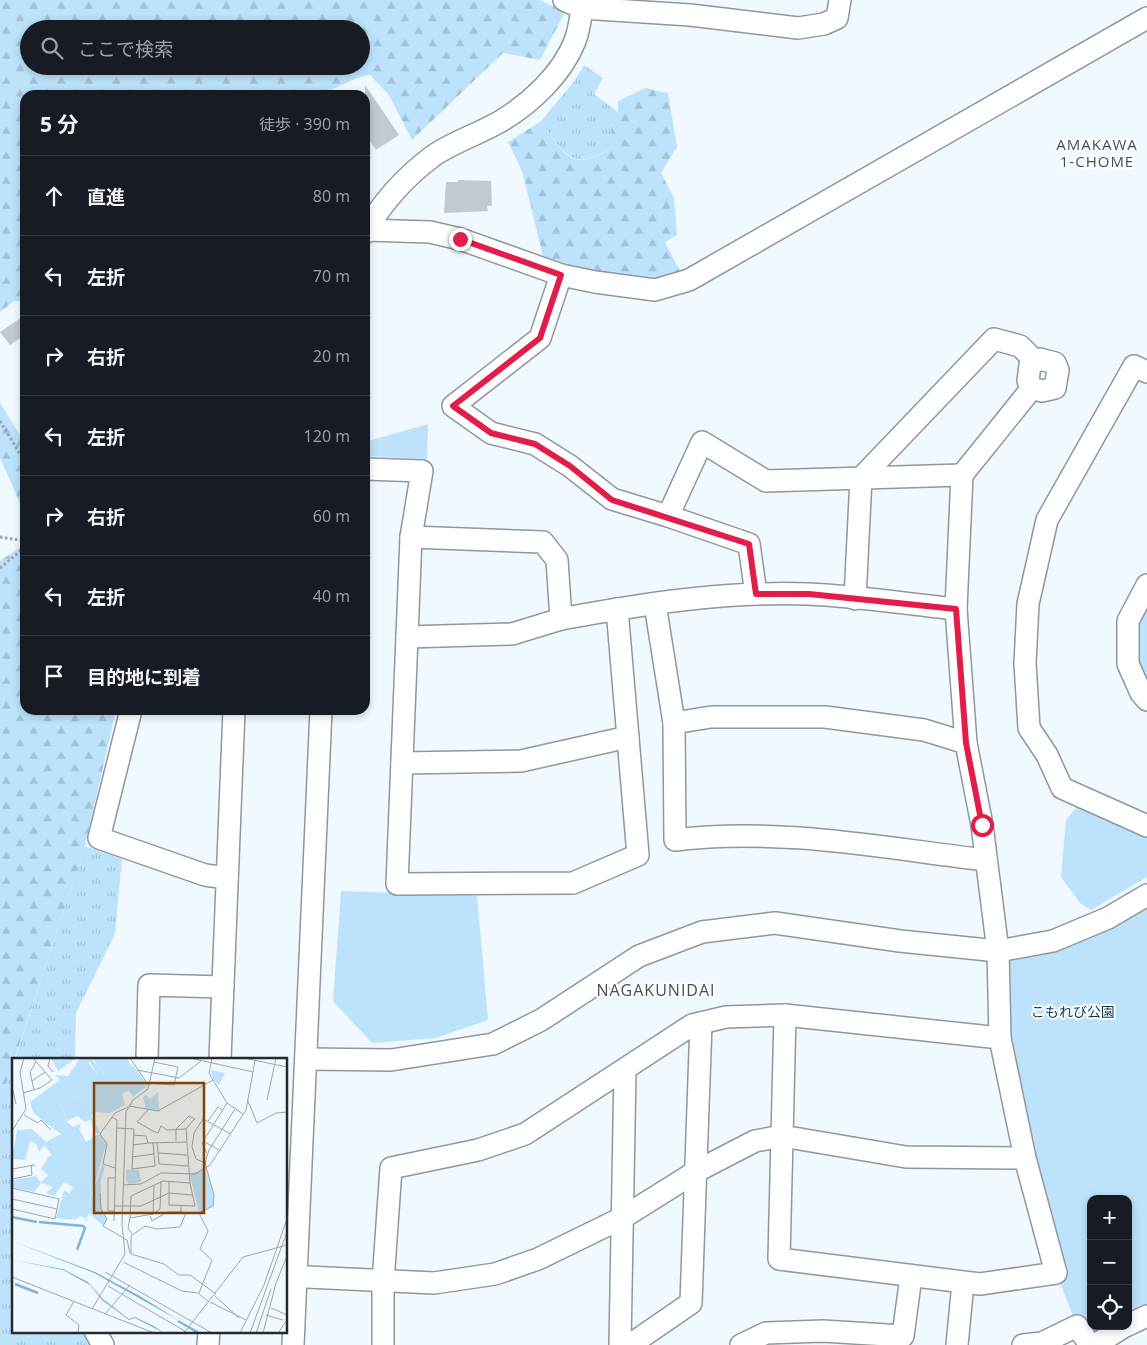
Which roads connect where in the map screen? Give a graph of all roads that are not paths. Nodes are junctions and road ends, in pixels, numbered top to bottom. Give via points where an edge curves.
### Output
1 (840, 0) edge
2 (576, 3) edge
3 (1147, 18) edge
4 (370, 225) edge
5 (370, 231) edge
6 (561, 275) junction
7 (1147, 372) edge
8 (370, 469) edge
9 (962, 475) junction
10 (861, 478) junction
11 (668, 516) junction
12 (411, 536) junction
13 (1145, 592) edge
14 (756, 594) junction
15 (854, 599) junction
16 (655, 604) junction
17 (617, 609) junction
18 (956, 609) junction
19 (561, 619) junction
20 (407, 637) junction
21 (1147, 700) edge
22 (130, 715) edge
23 (234, 715) edge
24 (321, 715) edge
25 (674, 724) junction
26 (628, 737) junction
27 (966, 743) junction
28 (402, 763) junction
29 (1147, 826) edge
30 (986, 860) junction
31 (227, 878) junction
32 (1147, 896) edge
33 (998, 951) junction
34 (223, 987) junction
35 (785, 1015) junction
36 (701, 1023) junction
37 (1000, 1038) junction
38 (147, 1058) edge
39 (220, 1058) edge
40 (307, 1059) junction
41 (625, 1070) junction
42 (782, 1136) junction
43 (1025, 1158) junction
44 (697, 1171) junction
45 (622, 1218) junction
46 (911, 1276) junction
47 (291, 1277) edge
48 (384, 1282) junction
49 (963, 1283) junction
50 (1147, 1316) edge
51 (1132, 1323) edge
52 (1119, 1330) edge
53 (96, 1332) edge
54 (209, 1332) edge
55 (103, 1345) edge
56 (208, 1345) edge
57 (293, 1345) edge
58 (383, 1345) edge
59 (620, 1345) edge
60 (630, 1345) edge
61 (742, 1345) edge
62 (957, 1345) edge
63 (1023, 1345) edge
64 (1090, 1345) edge
65 (1095, 1345) edge

1 - 2 street via 836,18 824,24 798,28
2 - 4 street via 575,41 551,80 502,121 435,155 407,178 384,203
3 - 6 street via 689,280 655,290
5 - 6 street via 430,232 460,239
6 - 11 street via 540,338 453,406 491,433 535,444 570,466 612,500
7 - 29 street via 1134,366 1047,520 1028,604 1025,663 1029,728 1047,754 1062,788
8 - 12 street via 422,471
9 - 10 street
9 - 10 street via 1032,388 1052,390 1058,381 1055,363 1044,358 1035,361 1020,346 994,340
9 - 18 street
10 - 11 street via 766,481 702,442
10 - 15 street
11 - 14 street via 749,544
12 - 19 street via 543,542 557,560
12 - 20 street
13 - 21 street via 1128,621 1128,664
14 - 15 street via 809,594
14 - 16 street
15 - 18 street
16 - 17 street
16 - 25 street
17 - 19 street
17 - 26 street
18 - 27 street
19 - 20 street via 512,634
20 - 28 street
22 - 31 street via 99,838 205,875
23 - 31 street
24 - 40 street
25 - 27 street via 711,717 825,717 924,730
25 - 30 street via 675,840 736,834 803,838
26 - 28 street via 521,761
26 - 28 street via 638,855 573,883 397,884
27 - 30 street
30 - 33 street
31 - 34 street
32 - 33 street via 1108,918 1053,941
33 - 37 street
33 - 40 street via 775,923 702,932 640,956 542,1020 493,1044 391,1060
34 - 38 street via 149,985
34 - 39 street
35 - 36 street via 726,1017
35 - 37 street
35 - 42 street
36 - 41 street
36 - 44 street
37 - 43 street
40 - 47 street
41 - 45 street
41 - 48 street via 525,1134 478,1150 391,1168
42 - 43 street via 906,1157
42 - 44 street via 755,1141
42 - 46 street via 779,1259
43 - 49 street via 1056,1273 980,1284
44 - 45 street
44 - 60 street via 692,1303
45 - 48 street via 538,1259 495,1274 434,1283
45 - 59 street
46 - 49 street
46 - 61 street via 903,1336 823,1331 766,1332
47 - 48 street
47 - 57 street
48 - 58 street
49 - 62 street
50 - 51 street
52 - 65 street
53 - 55 street
54 - 56 street
63 - 64 street via 1042,1343 1077,1326

